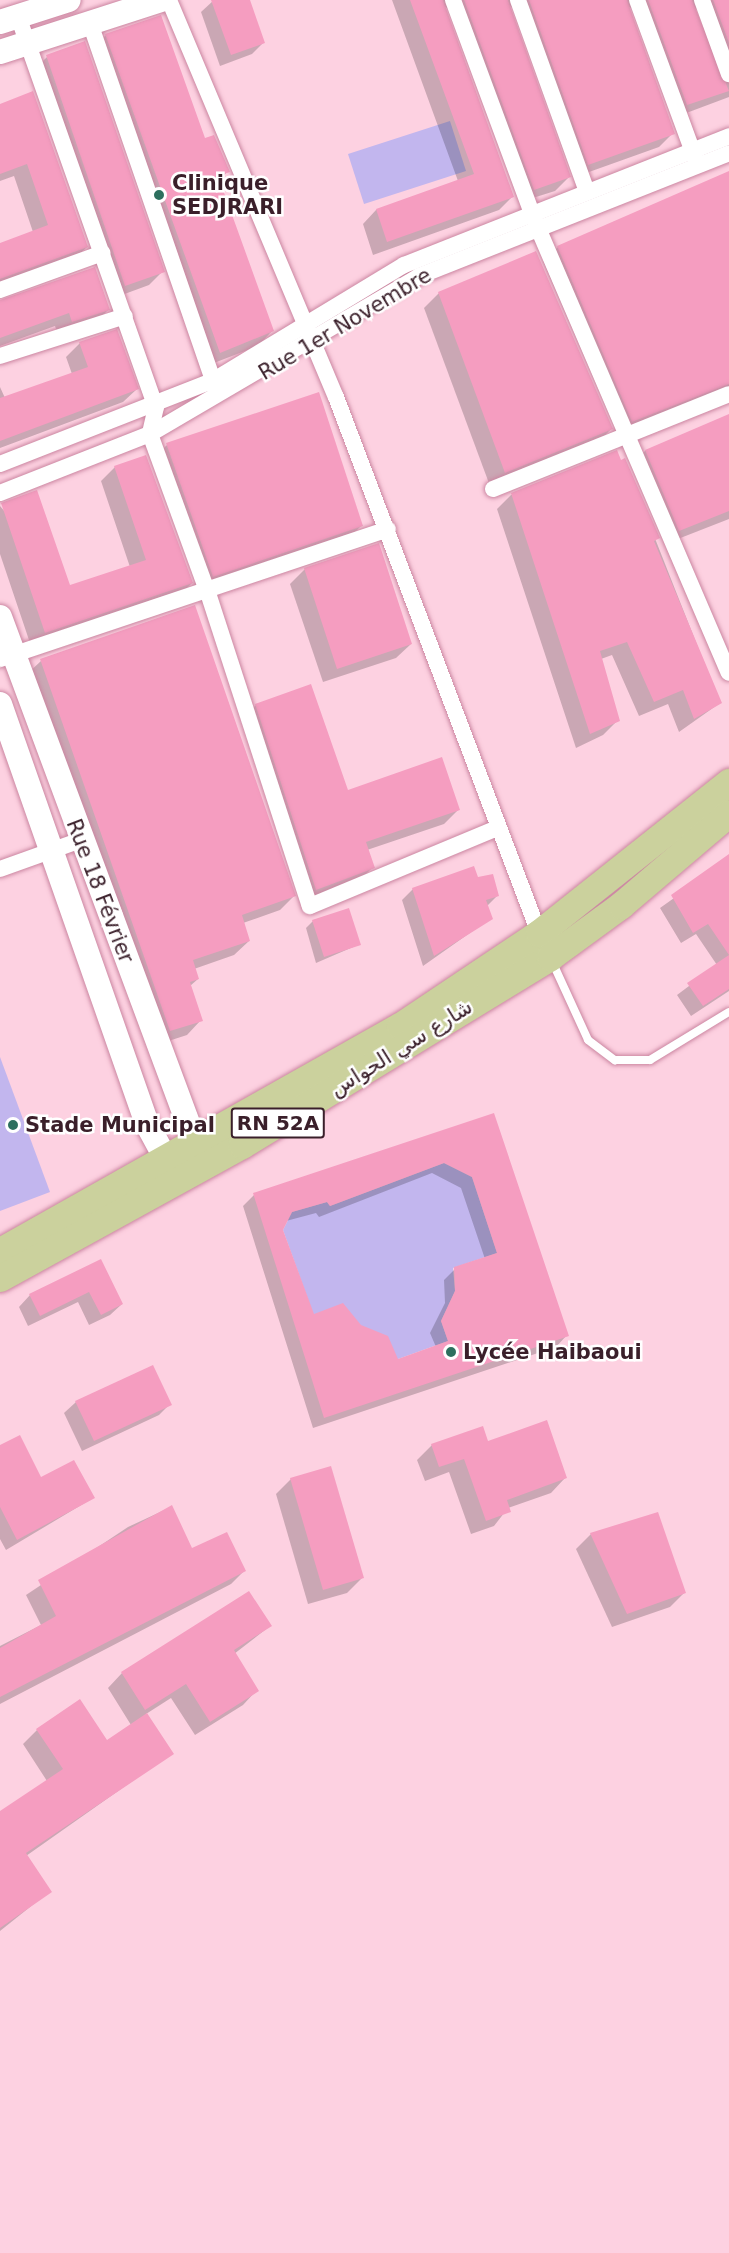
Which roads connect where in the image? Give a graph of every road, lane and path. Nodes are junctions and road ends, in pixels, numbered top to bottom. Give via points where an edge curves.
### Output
1 (69, 0) edge
2 (160, 0) edge
3 (169, 0) edge
4 (453, 0) edge
5 (518, 0) edge
6 (638, 0) edge
7 (702, 0) edge
8 (9, 19) edge
9 (90, 23) junction
10 (28, 42) junction
11 (0, 52) edge
12 (729, 74) edge
13 (729, 136) edge
14 (729, 153) edge
15 (695, 158) junction
16 (587, 192) junction
17 (535, 222) junction
18 (103, 254) junction
19 (0, 291) edge
20 (124, 316) junction
21 (302, 327) junction
22 (312, 343) junction
23 (0, 356) edge
24 (214, 380) junction
25 (729, 394) edge
26 (219, 398) junction
27 (156, 407) junction
28 (150, 434) junction
29 (627, 438) junction
30 (0, 464) edge
31 (493, 489) dead end
32 (0, 493) edge
33 (388, 528) junction
34 (208, 593) junction
35 (0, 616) edge
36 (7, 657) edge
37 (729, 673) edge
38 (0, 704) edge
39 (729, 782) edge
40 (729, 813) edge
41 (497, 828) junction
42 (81, 840) junction
43 (52, 851) junction
44 (0, 869) edge
45 (545, 945) junction
46 (729, 1012) edge
47 (202, 1152) junction
48 (171, 1170) junction
49 (0, 1251) edge
50 (0, 1278) edge

1 - 8 street
2 - 9 street
3 - 21 street via 247,178
4 - 17 street
5 - 16 street
6 - 15 street
7 - 12 street
8 - 10 street
9 - 10 street
9 - 24 street
10 - 11 street
10 - 18 street
13 - 15 street, Rue 1er Novembre
14 - 15 street, Rue 1er Novembre
15 - 16 street, Rue 1er Novembre
15 - 17 street, Rue 1er Novembre
16 - 17 street, Rue 1er Novembre
17 - 21 street, Rue 1er Novembre via 404,265
17 - 22 street, Rue 1er Novembre via 419,276
17 - 29 street
18 - 19 street
18 - 20 street
20 - 23 street
20 - 27 street
21 - 22 street
21 - 24 street, Rue 1er Novembre
22 - 26 street, Rue 1er Novembre
22 - 33 street
24 - 26 street
24 - 27 street, Rue 1er Novembre
25 - 29 street
26 - 28 street, Rue 1er Novembre
27 - 28 street
27 - 30 street, Rue 1er Novembre
28 - 32 street, Rue 1er Novembre
28 - 34 street
29 - 31 street
29 - 37 street
33 - 34 street
33 - 41 street
34 - 36 street
34 - 41 street via 310,906
35 - 36 street, Rue 18 Février
36 - 42 street, Rue 18 Février
38 - 43 street, Rue 18 Février
39 - 45 main road, RN 52A
40 - 45 main road, RN 52A via 621,905
41 - 45 street
42 - 43 street
42 - 47 street, Rue 18 Février
43 - 44 street
43 - 48 street, Rue 18 Février via 147,1124
45 - 46 lane via 588,1040 615,1060 650,1060
45 - 47 main road, شارع سي الحواس / RN 52A via 400,1026
47 - 48 main road, شارع سي الحواس / RN 52A
48 - 49 main road, شارع سي الحواس / RN 52A
48 - 50 main road, شارع سي الحواس / RN 52A

